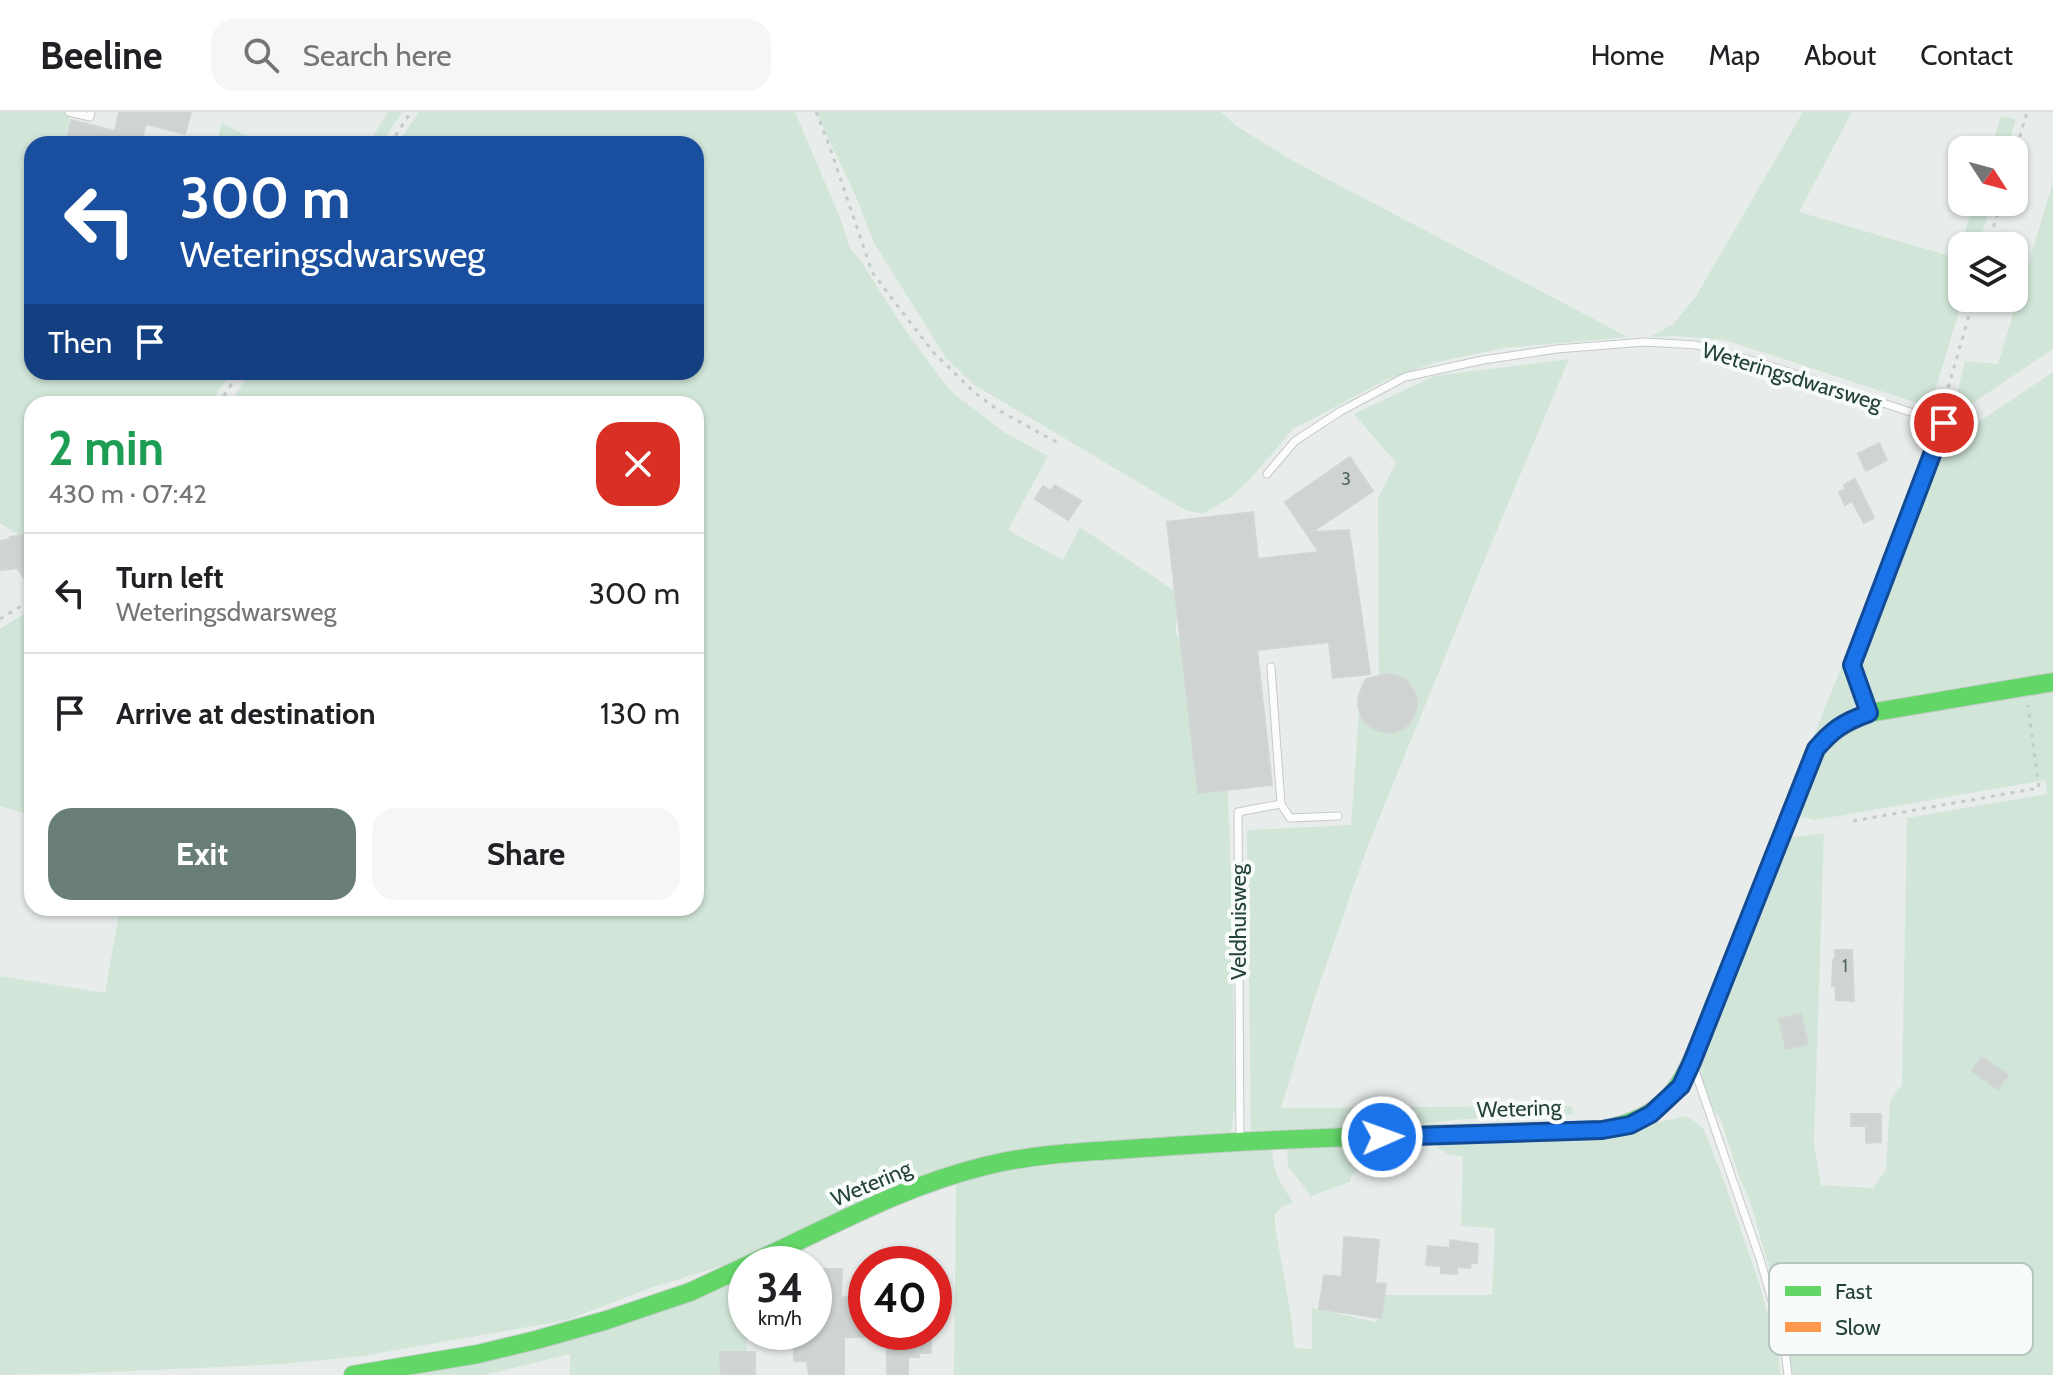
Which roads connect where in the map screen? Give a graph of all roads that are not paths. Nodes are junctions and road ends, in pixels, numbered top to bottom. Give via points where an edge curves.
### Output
1 (69, 112) edge
2 (91, 112) edge
3 (1944, 423) joint
4 (1267, 474) dead end
5 (1271, 667) dead end
6 (2053, 682) edge
7 (1869, 713) junction
8 (1281, 804) junction
9 (1338, 816) dead end
10 (1692, 1062) junction
11 (1240, 1141) junction
12 (789, 1246) edge
13 (728, 1274) edge
14 (1769, 1290) edge
15 (1786, 1355) edge
16 (353, 1375) edge
17 (1788, 1375) edge

1 - 2 lane via 90,117
3 - 4 lane, Weteringsdwarsweg via 1696,345 1645,342 1557,349 1405,377 1295,441
3 - 7 street via 1852,665
5 - 8 lane
6 - 7 street, Wetering
7 - 10 street, Wetering via 1844,722 1816,749
8 - 9 lane via 1290,818
8 - 11 lane, Veldhuisweg via 1238,812
10 - 11 street, Wetering via 1681,1086 1651,1114 1602,1130
10 - 14 lane
11 - 12 street, Wetering via 989,1165 904,1193
13 - 16 street, Wetering via 690,1292 536,1340
15 - 17 lane

